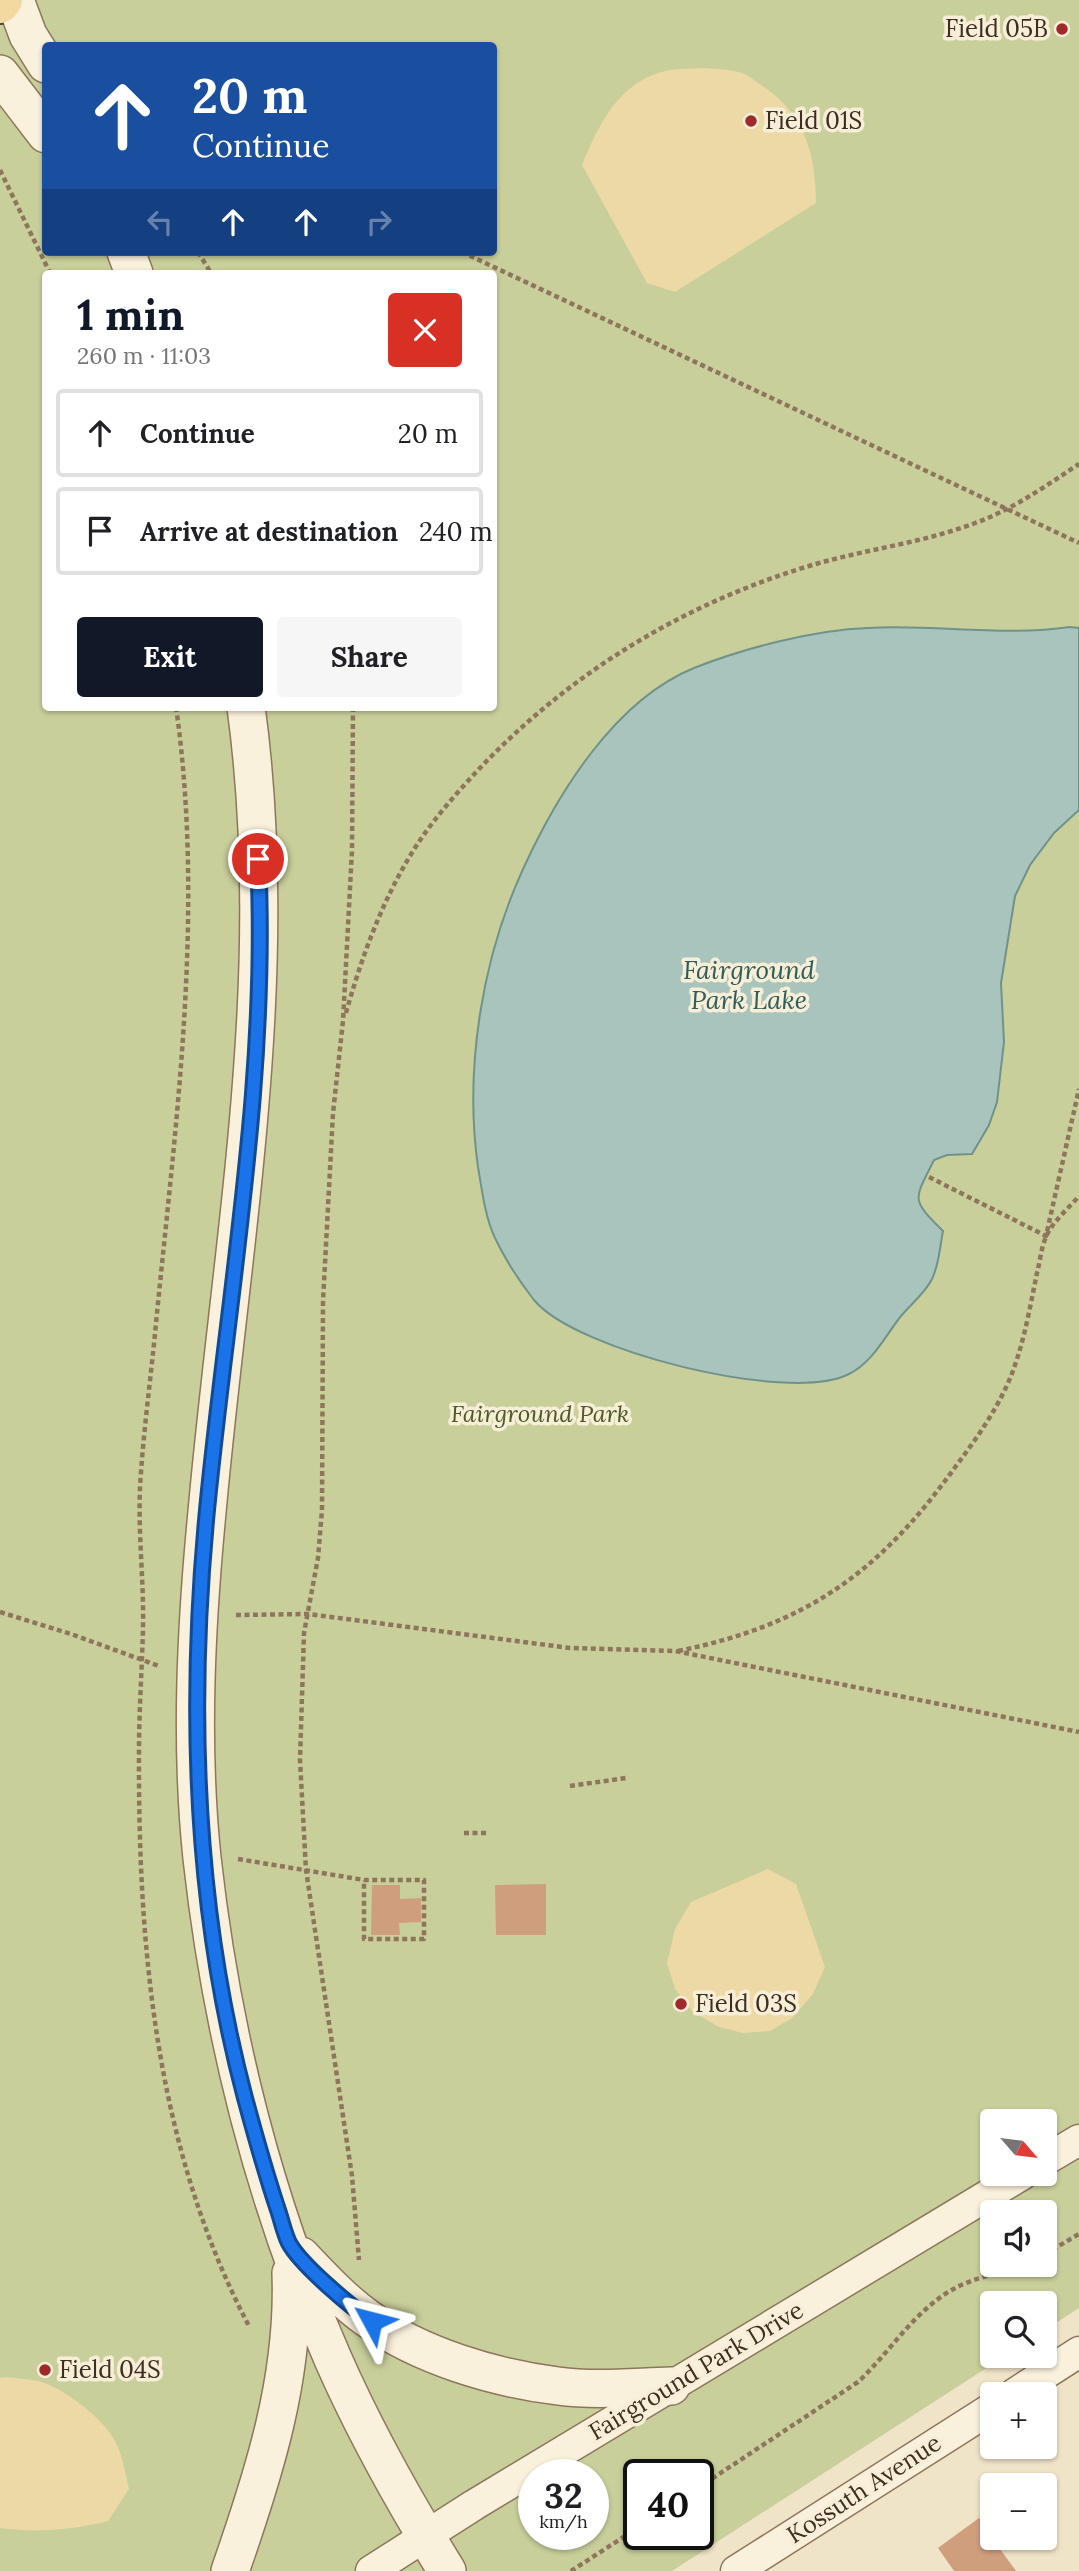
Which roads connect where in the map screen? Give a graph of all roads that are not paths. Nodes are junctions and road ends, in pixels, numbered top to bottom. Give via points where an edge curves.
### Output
1 (15, 0) edge
2 (42, 57) edge
3 (0, 74) edge
4 (42, 129) edge
5 (247, 711) edge
6 (1079, 2140) edge
7 (1057, 2153) edge
8 (1003, 2186) edge
9 (290, 2244) junction
10 (1079, 2352) edge
11 (1033, 2382) edge
12 (671, 2386) junction
13 (980, 2416) edge
14 (426, 2536) junction
15 (230, 2571) edge
16 (371, 2571) edge
17 (447, 2571) edge
18 (736, 2571) edge

1 - 2 street
3 - 4 street
5 - 9 street via 253,751 259,886 257,1032 205,1536 196,1753 202,1855 216,1958 260,2156
6 - 7 street
8 - 12 street, Fairground Park Drive
9 - 12 street via 334,2292 367,2318 408,2343 453,2360 558,2386
9 - 14 street via 332,2357
9 - 15 street via 292,2298 284,2390
10 - 11 street
12 - 14 street, Fairground Park Drive
13 - 18 street, Kossuth Avenue
14 - 16 street, Fairground Park Drive
14 - 17 street

